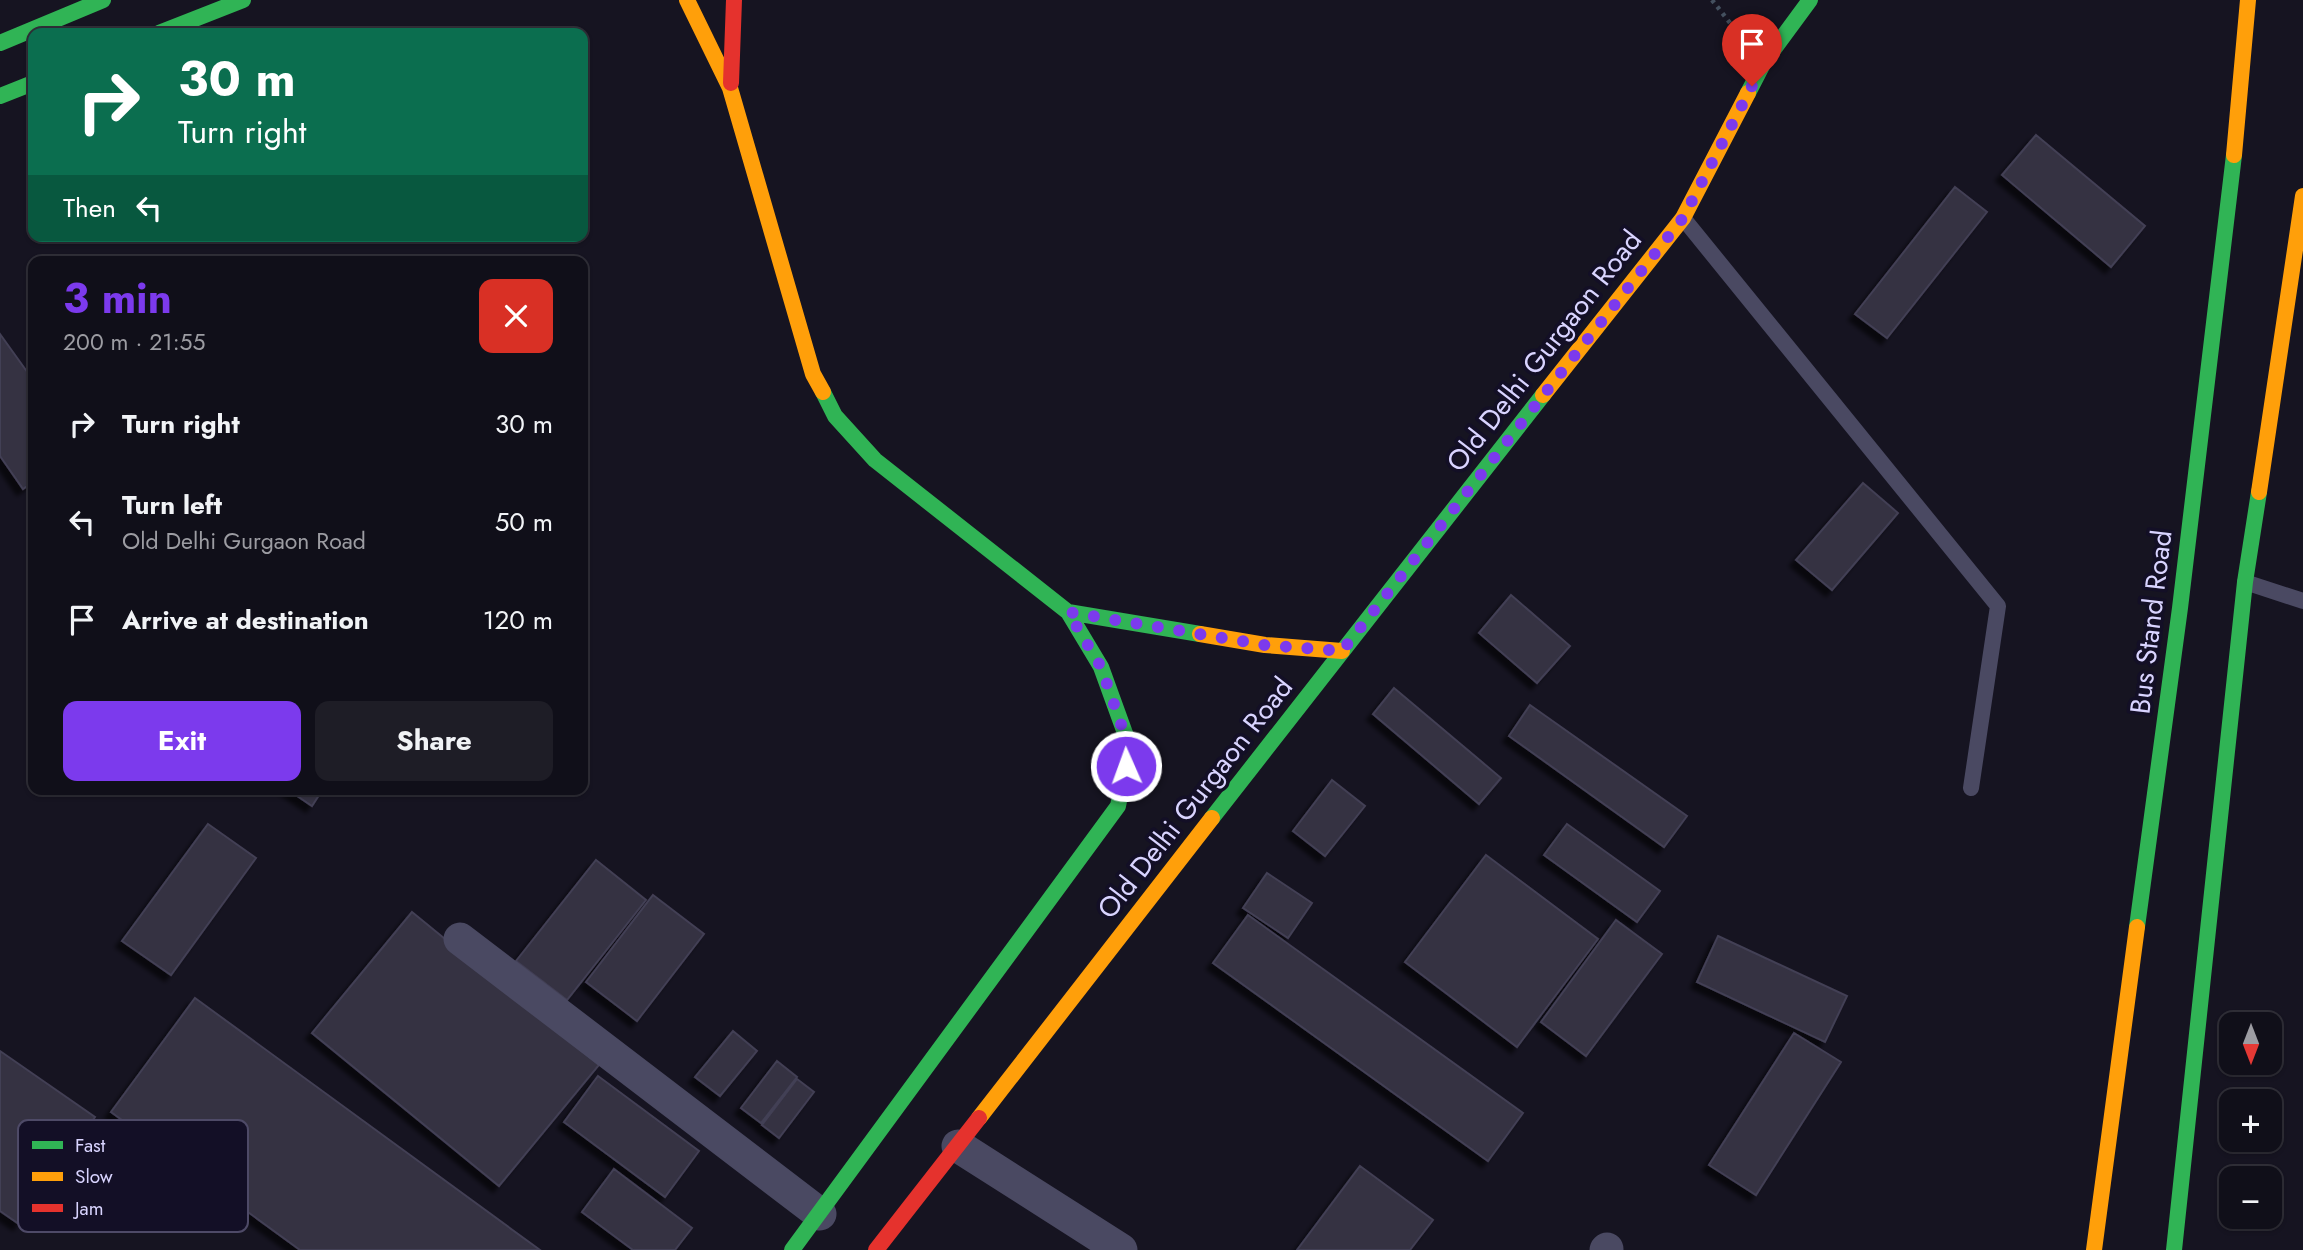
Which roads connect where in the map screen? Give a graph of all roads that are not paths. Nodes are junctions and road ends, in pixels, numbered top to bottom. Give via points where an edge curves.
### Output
1 (103, 0) edge
2 (243, 0) edge
3 (687, 0) edge
4 (734, 0) edge
5 (1810, 0) edge
6 (2248, 0) edge
7 (36, 28) edge
8 (172, 28) edge
9 (28, 31) edge
10 (0, 43) edge
11 (28, 85) edge
12 (730, 88) junction
13 (0, 96) edge
14 (2303, 196) edge
15 (1683, 218) junction
16 (2296, 308) edge
17 (2245, 582) junction
18 (2303, 601) edge
19 (1068, 612) junction
20 (1342, 651) junction
21 (1970, 788) dead end
22 (460, 939) dead end
23 (958, 1146) junction
24 (820, 1214) junction
25 (792, 1250) edge
26 (876, 1250) edge
27 (1121, 1250) edge
28 (2094, 1250) edge
29 (2174, 1250) edge

1 - 7 main road
2 - 8 main road
3 - 12 main road
4 - 12 main road
5 - 15 main road, Old Delhi Gurgaon Road via 1763,64
6 - 28 main road, Bus Stand Road via 2229,212
9 - 10 main road
11 - 13 main road
12 - 19 main road via 813,374 835,416 875,460
14 - 16 main road
15 - 20 main road, Old Delhi Gurgaon Road
15 - 21 lane via 1998,606
16 - 17 main road
17 - 18 lane
17 - 29 main road
19 - 20 main road via 1265,645
19 - 24 main road, Old Delhi Gurgaon Road via 1101,667 1129,747 1118,806
20 - 23 main road, Old Delhi Gurgaon Road
22 - 24 street
23 - 26 main road, Old Delhi Gurgaon Road
23 - 27 street
24 - 25 main road, Old Delhi Gurgaon Road

